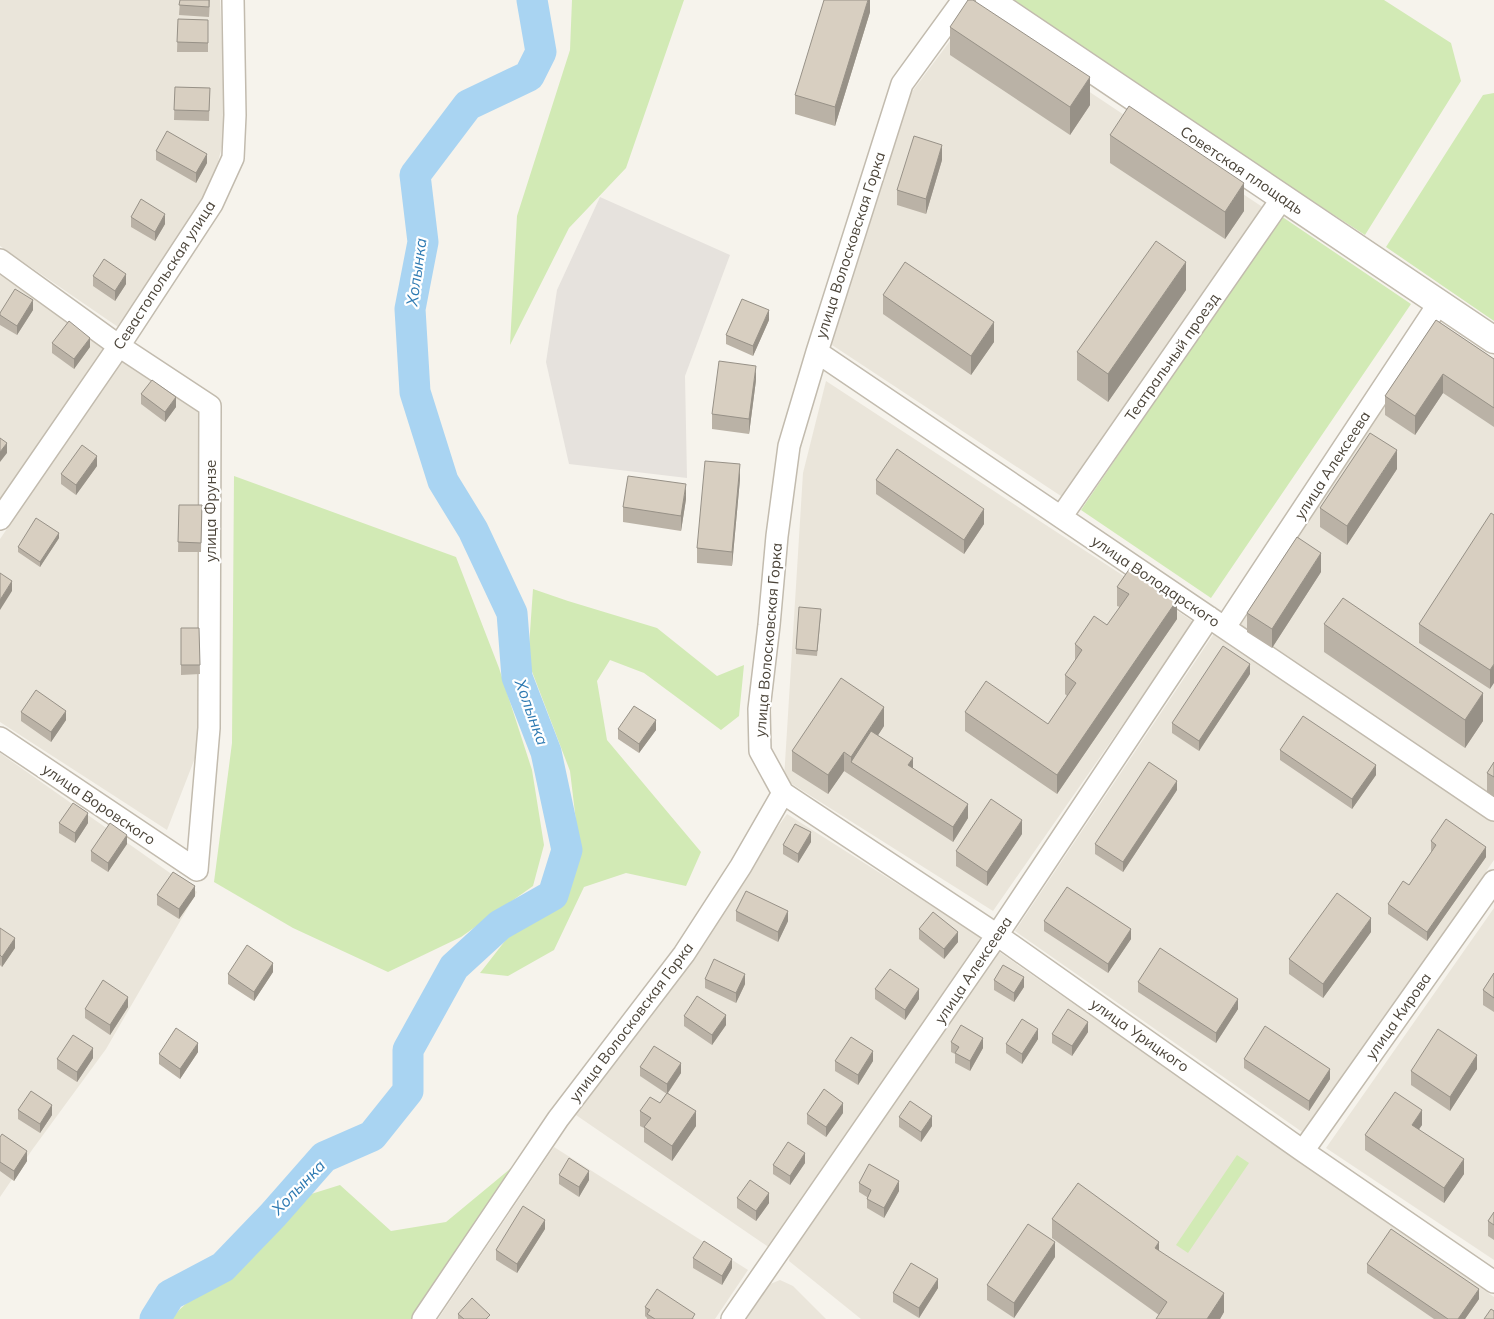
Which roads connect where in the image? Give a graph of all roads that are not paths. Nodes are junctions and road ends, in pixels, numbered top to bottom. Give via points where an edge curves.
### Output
1 (233, 0) edge
2 (963, 0) edge
3 (989, 0) edge
4 (1283, 197) junction
5 (0, 260) edge
6 (1439, 303) junction
7 (1494, 340) edge
8 (119, 346) junction
9 (817, 352) junction
10 (1061, 517) junction
11 (0, 519) edge
12 (1217, 622) junction
13 (0, 738) edge
14 (783, 793) junction
15 (1494, 810) edge
16 (197, 870) joint
17 (1494, 881) edge
18 (997, 934) junction
19 (1303, 1151) junction
20 (1494, 1282) edge
21 (423, 1319) edge
22 (732, 1319) edge

1 - 8 street, Севастопольская улица via 233,158 212,204
2 - 9 street, улица Волосковская Горка via 902,84
3 - 4 street, Советская площадь
4 - 6 street, Советская площадь
4 - 10 street, Театральный проезд
5 - 8 street, улица Фрунзе
6 - 7 street, Советская площадь
6 - 12 street, улица Алексеева
8 - 11 street, Севастопольская улица
8 - 16 street, улица Фрунзе via 210,406 209,728
9 - 10 street, улица Володарского
9 - 14 street, улица Волосковская Горка via 789,446 759,709 760,751
10 - 12 street, улица Володарского
12 - 15 street, улица Володарского
12 - 18 street, улица Алексеева
13 - 16 street, улица Воровского
14 - 18 street, улица Урицкого
14 - 21 street, улица Волосковская Горка via 684,954 558,1119
17 - 19 street, улица Кирова
18 - 19 street, улица Урицкого
18 - 22 street, улица Алексеева
19 - 20 street, улица Урицкого

